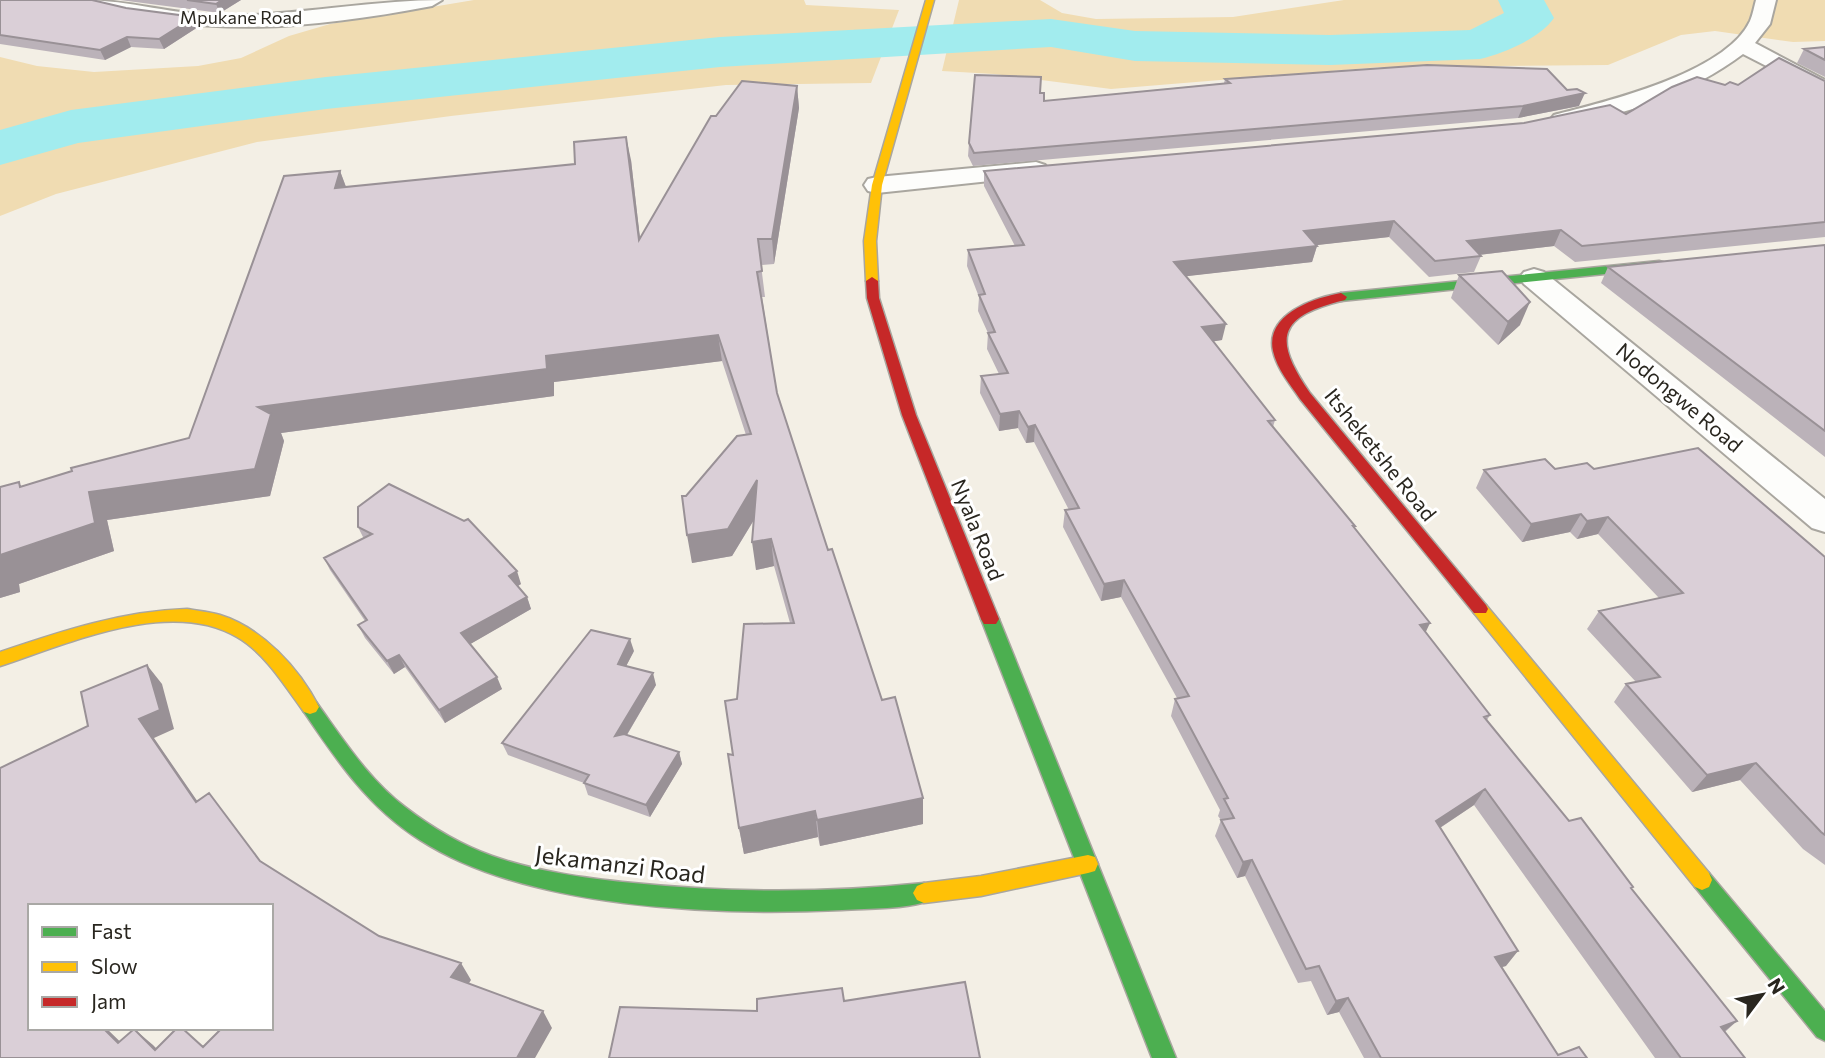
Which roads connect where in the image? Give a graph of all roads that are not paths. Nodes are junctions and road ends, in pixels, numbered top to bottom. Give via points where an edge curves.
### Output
1 (93, 0) edge
2 (432, 0) edge
3 (1766, 0) edge
4 (930, 2) edge
5 (1744, 46) junction
6 (1825, 89) edge
7 (1540, 124) edge
8 (1058, 169) edge
9 (877, 184) junction
10 (1679, 263) edge
11 (1534, 278) junction
12 (1825, 519) edge
13 (0, 659) edge
14 (1088, 864) junction
15 (1825, 1029) edge
16 (1164, 1058) edge

1 - 2 street, Mpukane Road via 160,16 245,21 342,14
3 - 5 street via 1762,18
4 - 9 street, Nyala Road
5 - 6 street
5 - 7 street via 1669,90
8 - 9 street
9 - 14 street, Nyala Road via 870,263 882,332 909,415
10 - 11 street, Itsheketshe Road
11 - 12 street, Nodongwe Road
11 - 15 street, Itsheketshe Road via 1336,298 1308,306 1280,327 1276,340 1282,364
13 - 14 street, Jekamanzi Road via 61,637 129,621 216,621 244,631 269,653 365,783 407,824 516,875 583,888 743,903 842,901 948,890
14 - 16 street, Nyala Road

